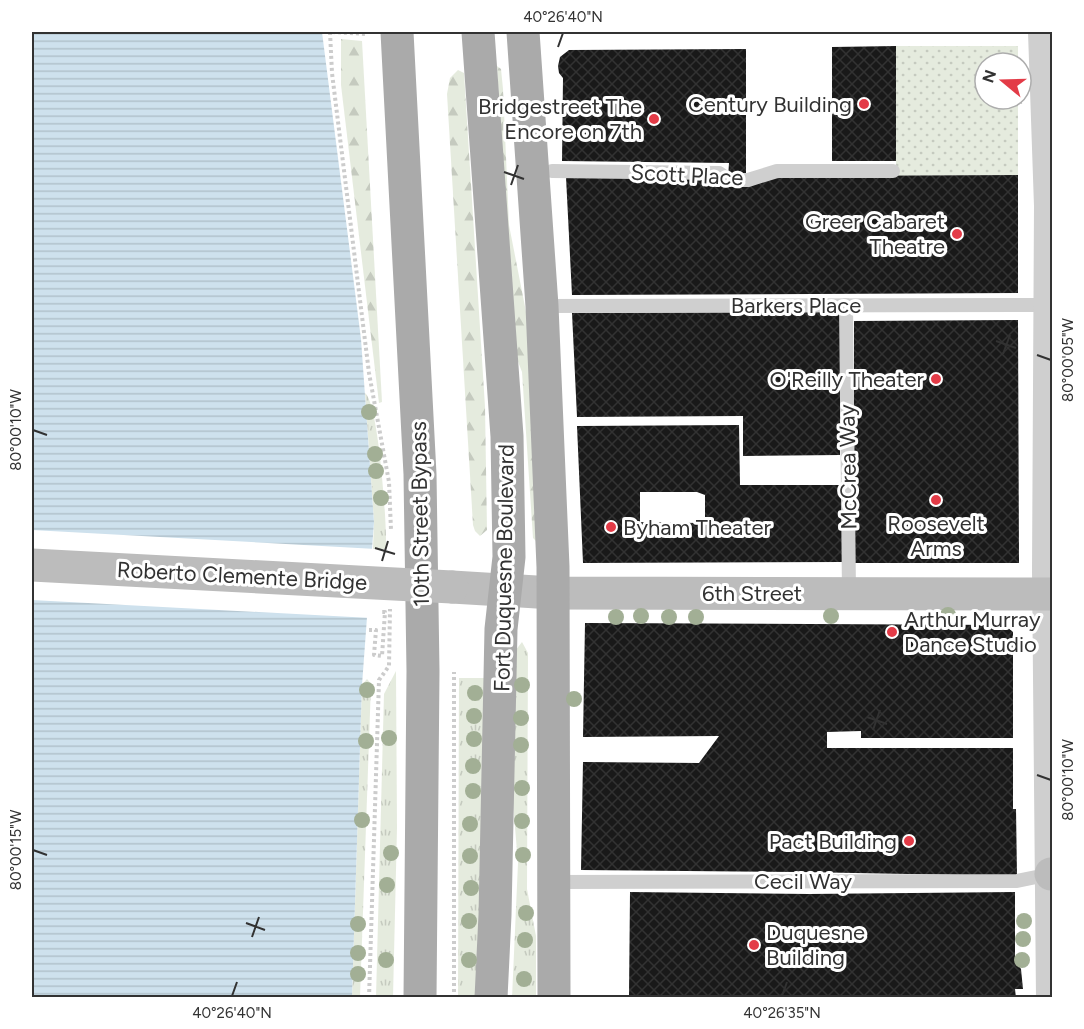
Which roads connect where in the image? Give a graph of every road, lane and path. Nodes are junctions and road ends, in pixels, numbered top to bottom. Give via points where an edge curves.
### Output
1 (331, 32) edge
2 (478, 32) edge
3 (523, 32) edge
4 (1044, 32) edge
5 (382, 33) edge
6 (552, 171) dead end
7 (893, 171) dead end
8 (1051, 206) edge
9 (846, 305) junction
10 (1050, 305) junction
11 (542, 306) junction
12 (391, 540) dead end
13 (32, 565) edge
14 (452, 587) joint
15 (506, 591) junction
16 (553, 593) junction
17 (849, 593) junction
18 (1051, 594) edge
19 (390, 609) dead end
20 (385, 612) dead end
21 (369, 630) dead end
22 (454, 672) dead end
23 (1052, 874) edge
24 (555, 882) junction
25 (369, 998) edge
26 (420, 998) edge
27 (454, 998) edge
28 (491, 998) edge
29 (554, 998) edge
30 (1052, 998) edge

1 - 5 path
1 - 12 path via 333,83 369,374 389,482
2 - 15 main road, Fort Duquesne Boulevard via 507,436
3 - 11 main road, Fort Duquesne Boulevard
4 - 8 street
5 - 26 main road, 10th Street Bypass via 420,474
6 - 7 lane, Scott Place via 718,173 729,180 748,180 777,171
8 - 10 street
9 - 10 lane, Barkers Place
9 - 11 lane, Barkers Place
9 - 17 lane, McCrea Way
10 - 18 street
11 - 16 main road, Fort Duquesne Boulevard
13 - 14 main road, Roberto Clemente Bridge, bridge
14 - 15 main road, 6th Street
15 - 16 main road, 6th Street
15 - 28 main road, Fort Duquesne Boulevard via 501,629
16 - 17 main road, 6th Street
16 - 24 main road, Fort Duquesne Boulevard
17 - 18 main road, 6th Street
18 - 23 street
19 - 25 path via 389,666 379,680
20 - 21 path via 382,656 374,655 376,630
22 - 27 path
23 - 24 lane, Cecil Way via 1017,881
23 - 30 street
24 - 29 main road, Fort Duquesne Boulevard

